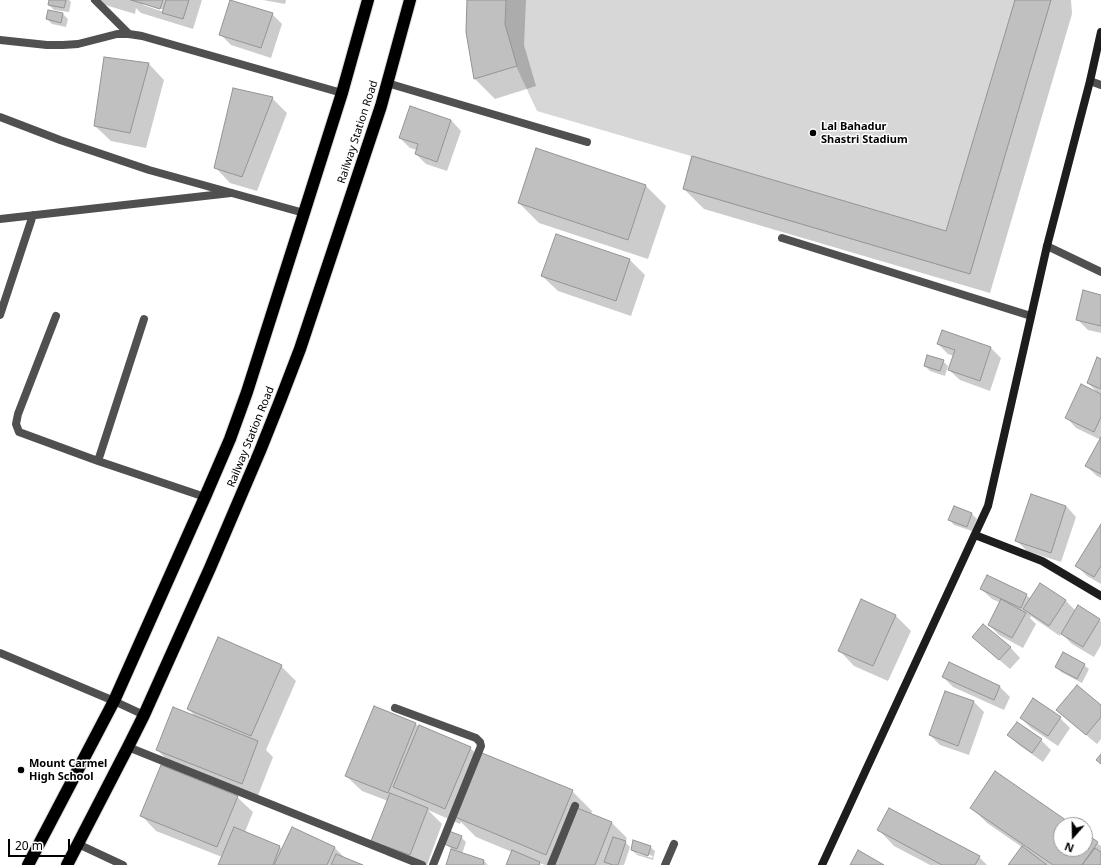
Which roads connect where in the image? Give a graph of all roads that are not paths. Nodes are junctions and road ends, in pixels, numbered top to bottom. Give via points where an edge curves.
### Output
1 (95, 0) edge
2 (368, 0) edge
3 (410, 0) edge
4 (1101, 32) edge
5 (129, 34) junction
6 (0, 40) edge
7 (1090, 81) junction
8 (387, 83) junction
9 (1101, 85) edge
10 (342, 93) junction
11 (0, 117) edge
12 (587, 142) dead end
13 (231, 193) junction
14 (304, 214) junction
15 (33, 215) junction
16 (0, 219) edge
17 (782, 238) dead end
18 (1047, 246) junction
19 (1101, 272) edge
20 (0, 315) edge
21 (56, 316) dead end
22 (1031, 316) junction
23 (144, 319) dead end
24 (98, 462) junction
25 (205, 497) junction
26 (975, 535) junction
27 (1101, 596) edge
28 (0, 653) edge
29 (114, 701) junction
30 (395, 708) dead end
31 (144, 715) junction
32 (128, 747) junction
33 (575, 806) dead end
34 (78, 844) junction
35 (674, 844) dead end
36 (28, 865) edge
37 (67, 865) edge
38 (123, 865) edge
39 (422, 865) edge
40 (433, 865) edge
41 (551, 865) edge
42 (665, 865) edge
43 (822, 865) edge

1 - 5 street
2 - 10 highway, Railway Station Road
3 - 8 highway, Railway Station Road
4 - 7 street
5 - 6 street via 63,45
5 - 10 street
7 - 9 street
7 - 18 street
8 - 12 street
8 - 31 highway, Railway Station Road via 286,386 210,568
10 - 14 highway, Railway Station Road
11 - 13 street via 149,170
13 - 14 street
13 - 15 street
14 - 25 highway, Railway Station Road via 248,392
15 - 16 street
15 - 20 street
17 - 22 street
18 - 19 street
18 - 22 street
21 - 24 street via 16,424 19,432 25,435
22 - 26 street via 988,506
23 - 24 street
24 - 25 street
25 - 29 highway, Railway Station Road
26 - 27 street via 1042,561
26 - 43 street
28 - 29 street
29 - 31 street
29 - 36 highway, Railway Station Road
30 - 40 street via 476,738 481,746
31 - 32 highway, Railway Station Road
32 - 34 highway, Railway Station Road
32 - 39 street
33 - 41 street
34 - 37 highway, Railway Station Road
34 - 38 street
35 - 42 street

